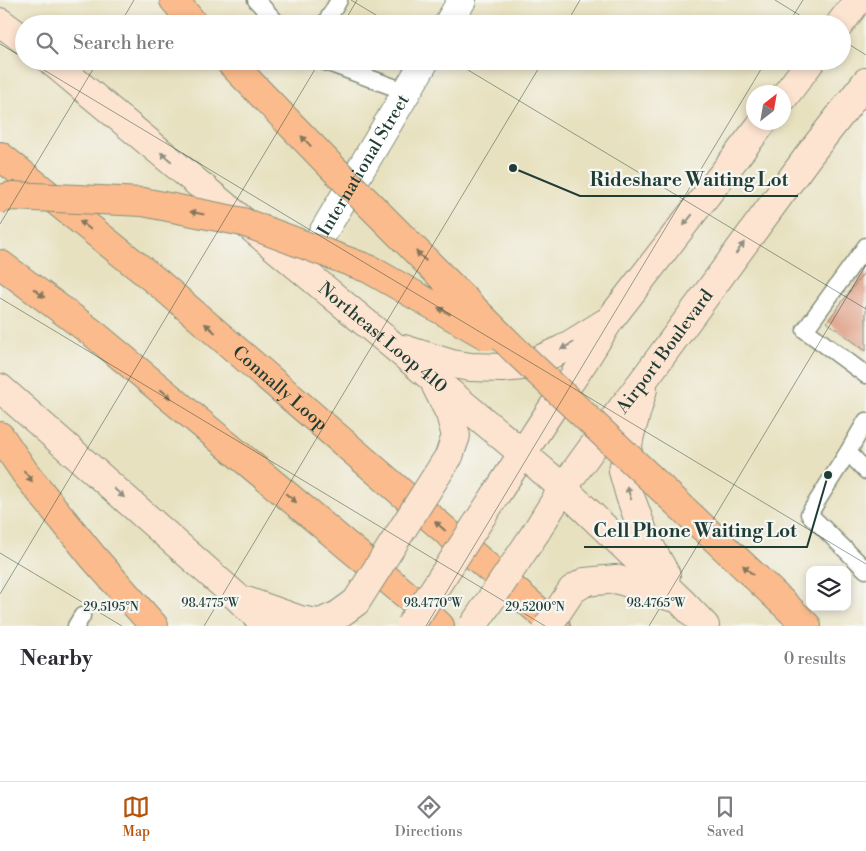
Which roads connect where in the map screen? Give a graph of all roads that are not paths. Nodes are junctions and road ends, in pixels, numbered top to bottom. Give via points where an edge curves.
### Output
1 (174, 0) edge
2 (256, 0) edge
3 (340, 0) edge
4 (462, 0) edge
5 (858, 0) edge
6 (186, 15) edge
7 (270, 15) edge
8 (331, 15) edge
9 (453, 15) edge
10 (847, 15) edge
11 (0, 22) edge
12 (15, 33) edge
13 (62, 70) edge
14 (238, 70) edge
15 (347, 70) edge
16 (420, 70) edge
17 (804, 70) edge
18 (866, 82) edge
19 (791, 88) edge
20 (407, 92) junction
21 (757, 130) edge
22 (0, 156) edge
23 (0, 199) edge
24 (864, 254) edge
25 (0, 264) edge
26 (301, 269) junction
27 (609, 321) junction
28 (392, 345) junction
29 (517, 352) junction
30 (648, 374) junction
31 (866, 374) edge
32 (432, 379) junction
33 (0, 388) edge
34 (866, 421) edge
35 (0, 436) edge
36 (848, 452) junction
37 (522, 453) junction
38 (866, 471) edge
39 (563, 488) junction
40 (866, 570) edge
41 (238, 598) junction
42 (680, 600) junction
43 (154, 626) edge
44 (251, 626) edge
45 (267, 626) edge
46 (410, 626) edge
47 (440, 626) edge
48 (473, 626) edge
49 (548, 626) edge
50 (556, 626) edge
51 (706, 626) edge
52 (807, 626) edge

1 - 6 highway
2 - 7 lane
3 - 8 lane
4 - 9 street
5 - 10 main road
11 - 12 main road
26 -> 13 main road, Northeast Loop 410
29 -> 14 highway, bridge
15 - 20 lane
16 - 20 street, International Street
17 - 19 main road
30 -> 18 main road, Airport Boulevard
20 - 26 street, International Street
21 -> 27 main road
50 -> 22 highway, Connally Loop via 161,285
29 -> 23 highway, bridge via 368,269 243,222 142,202 12,196
24 - 31 lane via 844,288 805,330
25 -> 47 highway via 94,334 416,602
26 - 28 main road, Northeast Loop 410
27 -> 28 main road via 563,348 522,366 452,364
27 - 37 main road
28 - 32 main road, Northeast Loop 410
52 -> 29 highway, bridge
30 - 39 main road, Airport Boulevard
42 -> 30 main road via 645,537 623,471
32 - 37 main road, Northeast Loop 410
32 - 41 main road, bridge via 450,414 456,436 449,456 356,602 320,623 300,620
33 -> 41 main road
34 - 36 lane
35 -> 43 highway via 26,474 93,557
36 - 38 lane
36 - 40 lane via 809,514
37 - 39 main road, Northeast Loop 410
37 - 46 main road, bridge
39 - 42 main road, Northeast Loop 410
39 - 48 main road, Airport Boulevard, bridge
41 - 44 main road
41 - 45 main road
42 - 49 main road, bridge via 616,579 585,582 572,590
42 - 51 main road, Northeast Loop 410

